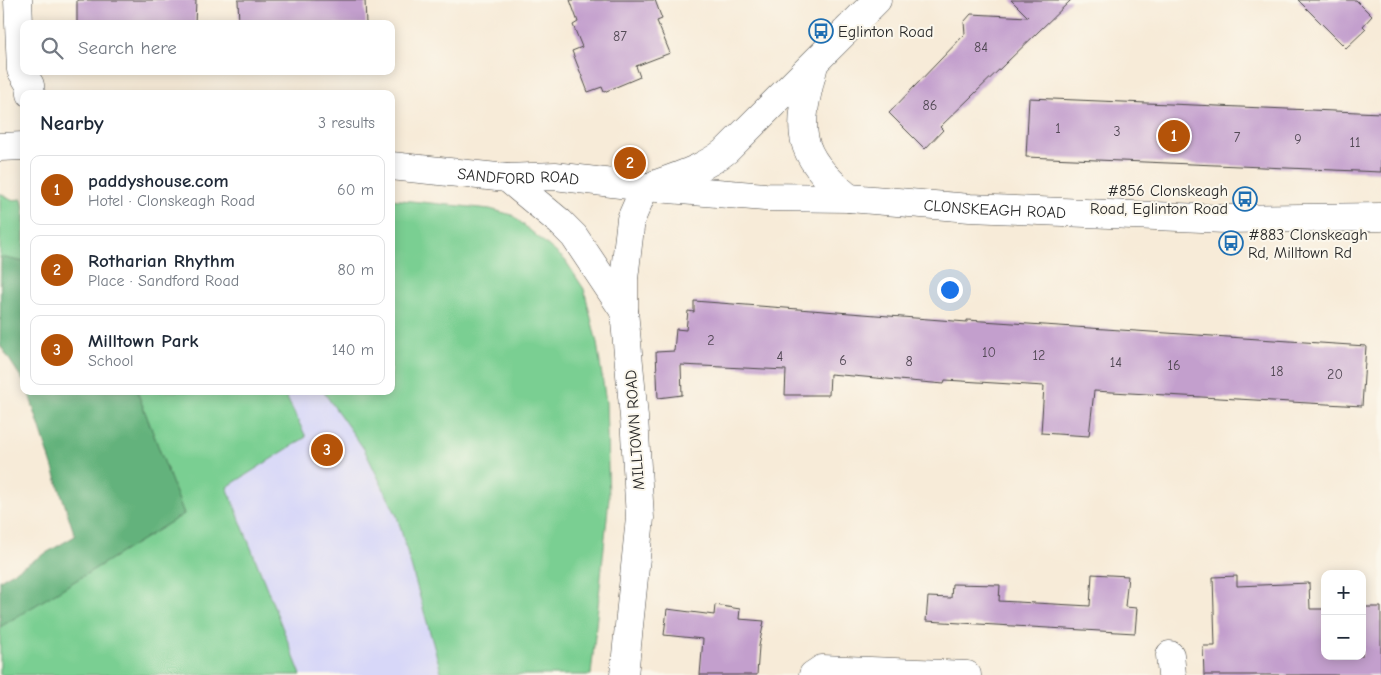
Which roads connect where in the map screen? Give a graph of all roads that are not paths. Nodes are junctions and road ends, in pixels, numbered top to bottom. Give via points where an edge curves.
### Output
1 (18, 0) edge
2 (877, 0) edge
3 (20, 47) edge
4 (814, 63) junction
5 (24, 75) edge
6 (31, 90) edge
7 (20, 146) edge
8 (0, 147) edge
9 (395, 166) edge
10 (507, 178) junction
11 (645, 187) junction
12 (849, 198) junction
13 (1381, 217) edge
14 (624, 311) junction
15 (624, 675) edge
16 (813, 675) edge
17 (967, 675) edge

1 - 3 main road
2 - 4 main road
4 - 11 main road via 714,161 684,175
4 - 12 main road via 802,127 809,155 822,174
5 - 6 main road
7 - 8 main road
9 - 10 main road, SANDFORD ROAD
10 - 11 main road, SANDFORD ROAD via 555,176
10 - 14 main road via 574,236
11 - 12 main road, CLONSKEAGH ROAD via 765,197
11 - 14 main road, MILLTOWN ROAD via 628,232
12 - 13 main road, CLONSKEAGH ROAD via 970,208 1225,219
14 - 15 main road, MILLTOWN ROAD via 640,518
16 - 17 main road via 822,669

